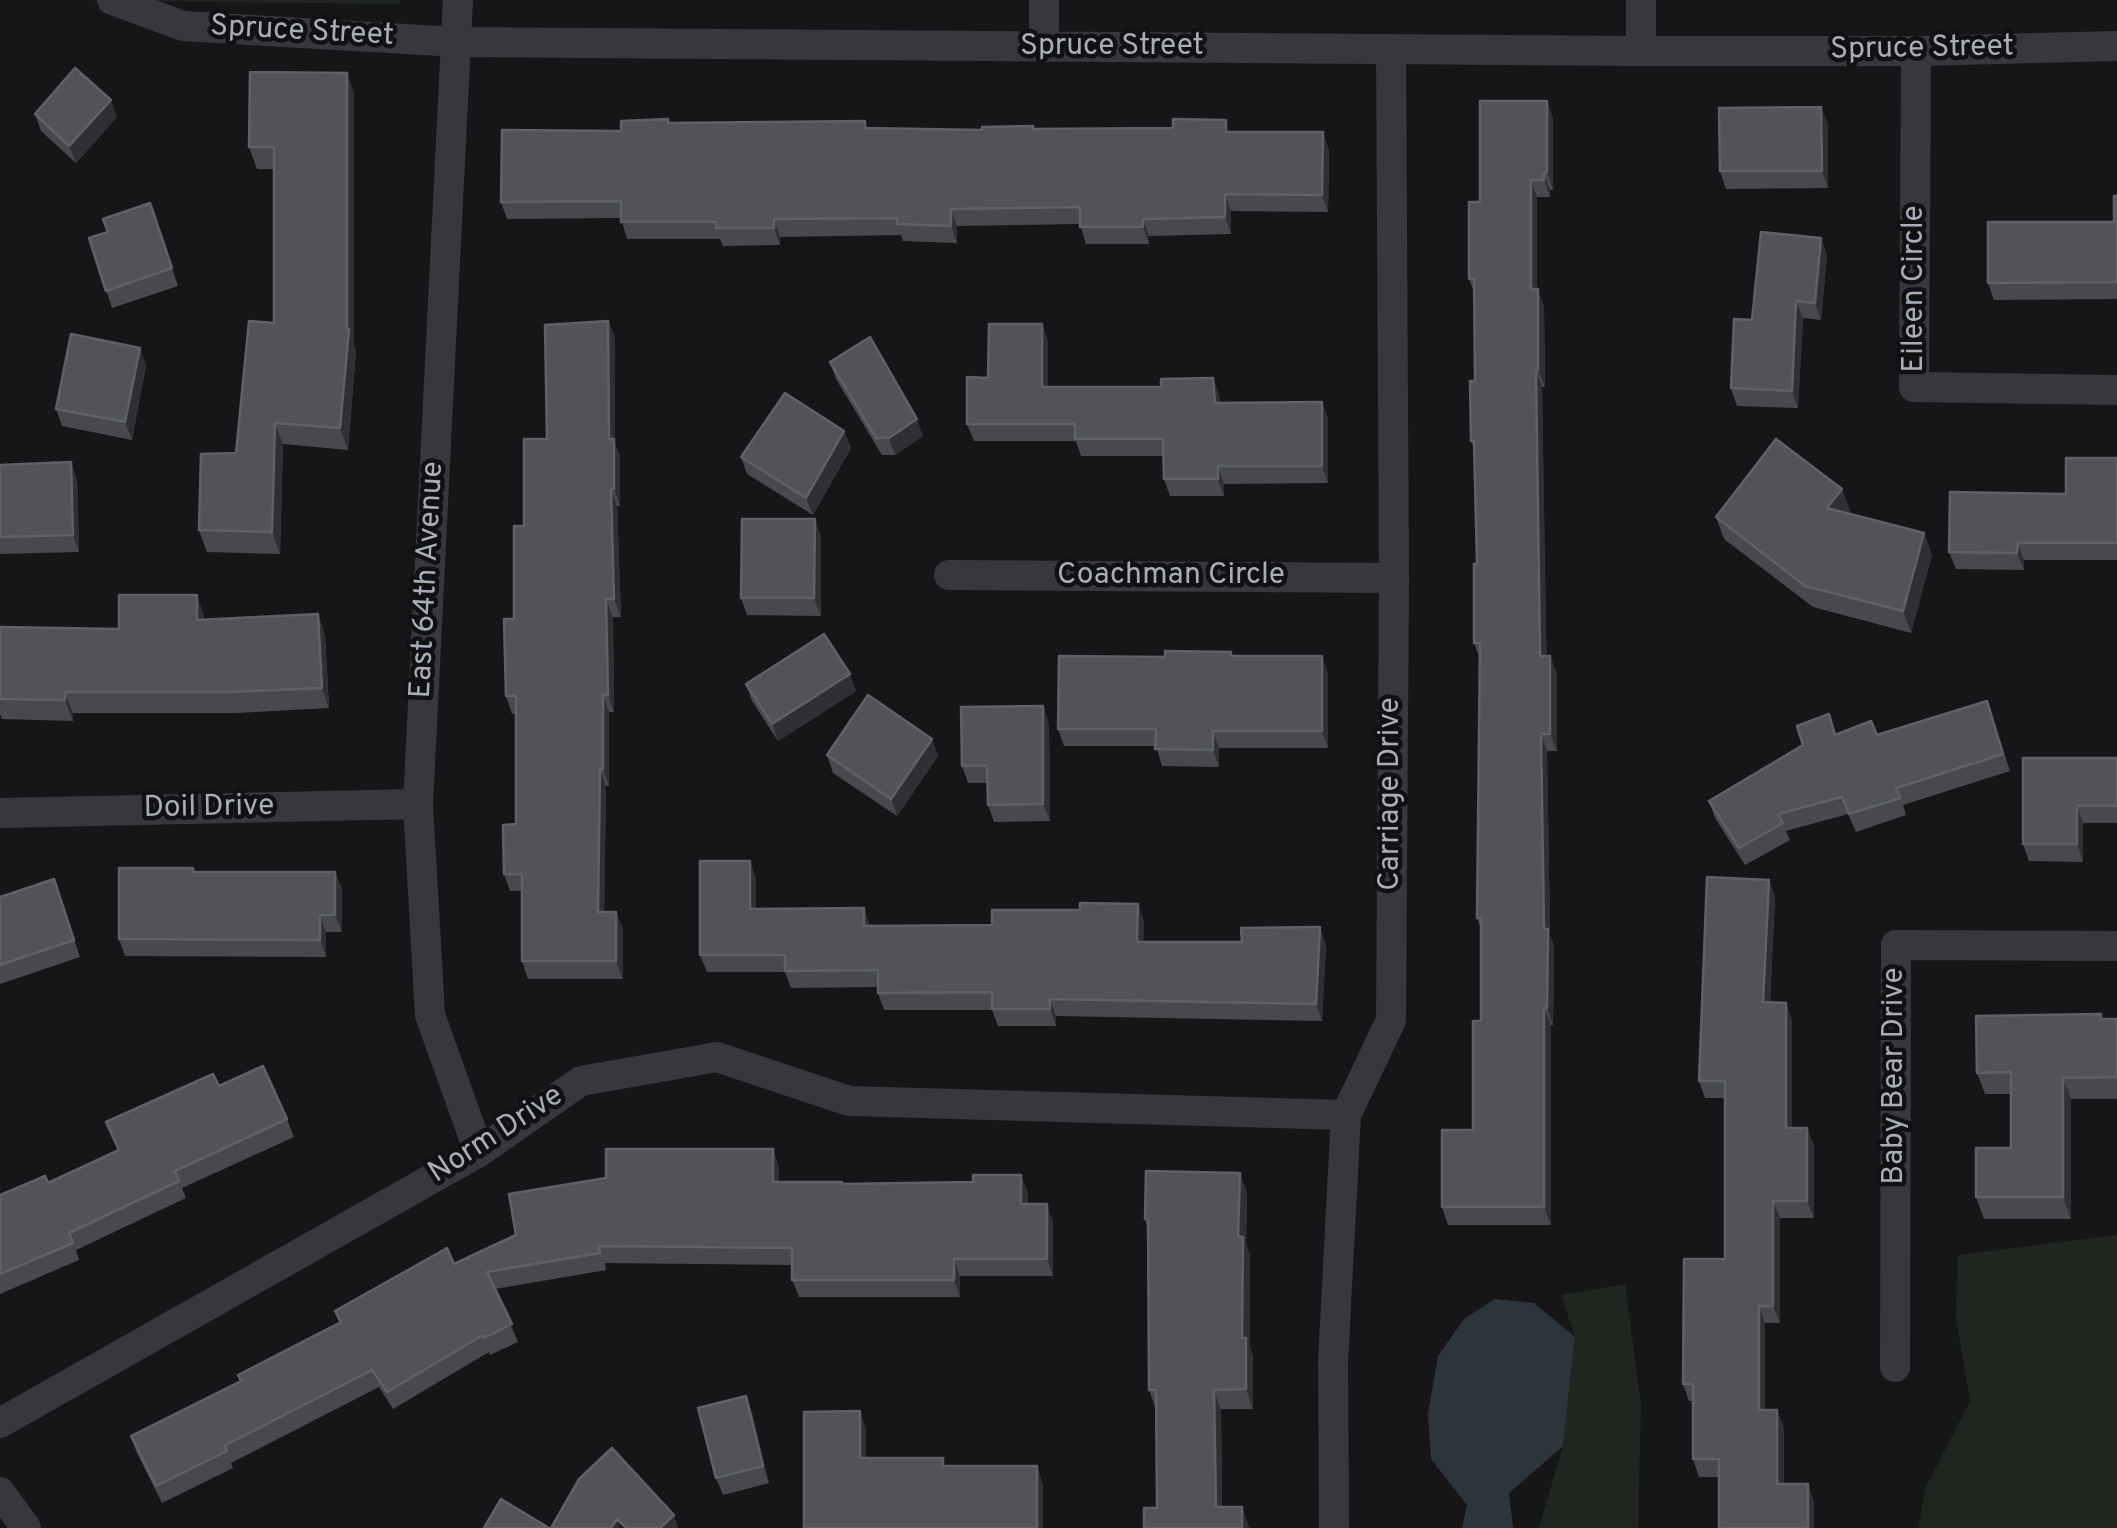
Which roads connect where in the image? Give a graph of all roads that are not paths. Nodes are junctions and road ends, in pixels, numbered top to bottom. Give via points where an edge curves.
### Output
1 (112, 0) edge
2 (458, 0) edge
3 (1044, 0) edge
4 (1641, 0) edge
5 (457, 42) junction
6 (2117, 46) edge
7 (1044, 48) junction
8 (1390, 50) junction
9 (1641, 51) junction
10 (1916, 51) junction
11 (2117, 390) edge
12 (949, 575) dead end
13 (1394, 578) junction
14 (418, 804) junction
15 (0, 813) edge
16 (2117, 946) edge
17 (1346, 1114) junction
18 (479, 1152) junction
19 (1895, 1367) dead end
20 (0, 1423) edge
21 (0, 1492) edge
22 (26, 1528) edge
23 (1334, 1528) edge

1 - 5 street, Spruce Street via 183,26
2 - 5 street, East 64th Avenue
3 - 7 street
4 - 9 street
5 - 7 street, Spruce Street
5 - 14 street, East 64th Avenue
6 - 10 street, Spruce Street
7 - 8 street, Spruce Street
8 - 9 street, Spruce Street
8 - 13 street, Carriage Drive
9 - 10 street, Spruce Street
10 - 11 street, Eileen Circle via 1914,387
12 - 13 street, Coachman Circle
13 - 17 street, Carriage Drive via 1390,1020
14 - 15 street, Doil Drive
14 - 18 street, East 64th Avenue via 430,1015
16 - 19 street, Baby Bear Drive via 1896,945
17 - 18 street, Norm Drive via 850,1101 717,1056 581,1082
17 - 23 street, Carriage Drive via 1333,1362
18 - 20 street, Norm Drive
21 - 22 street

